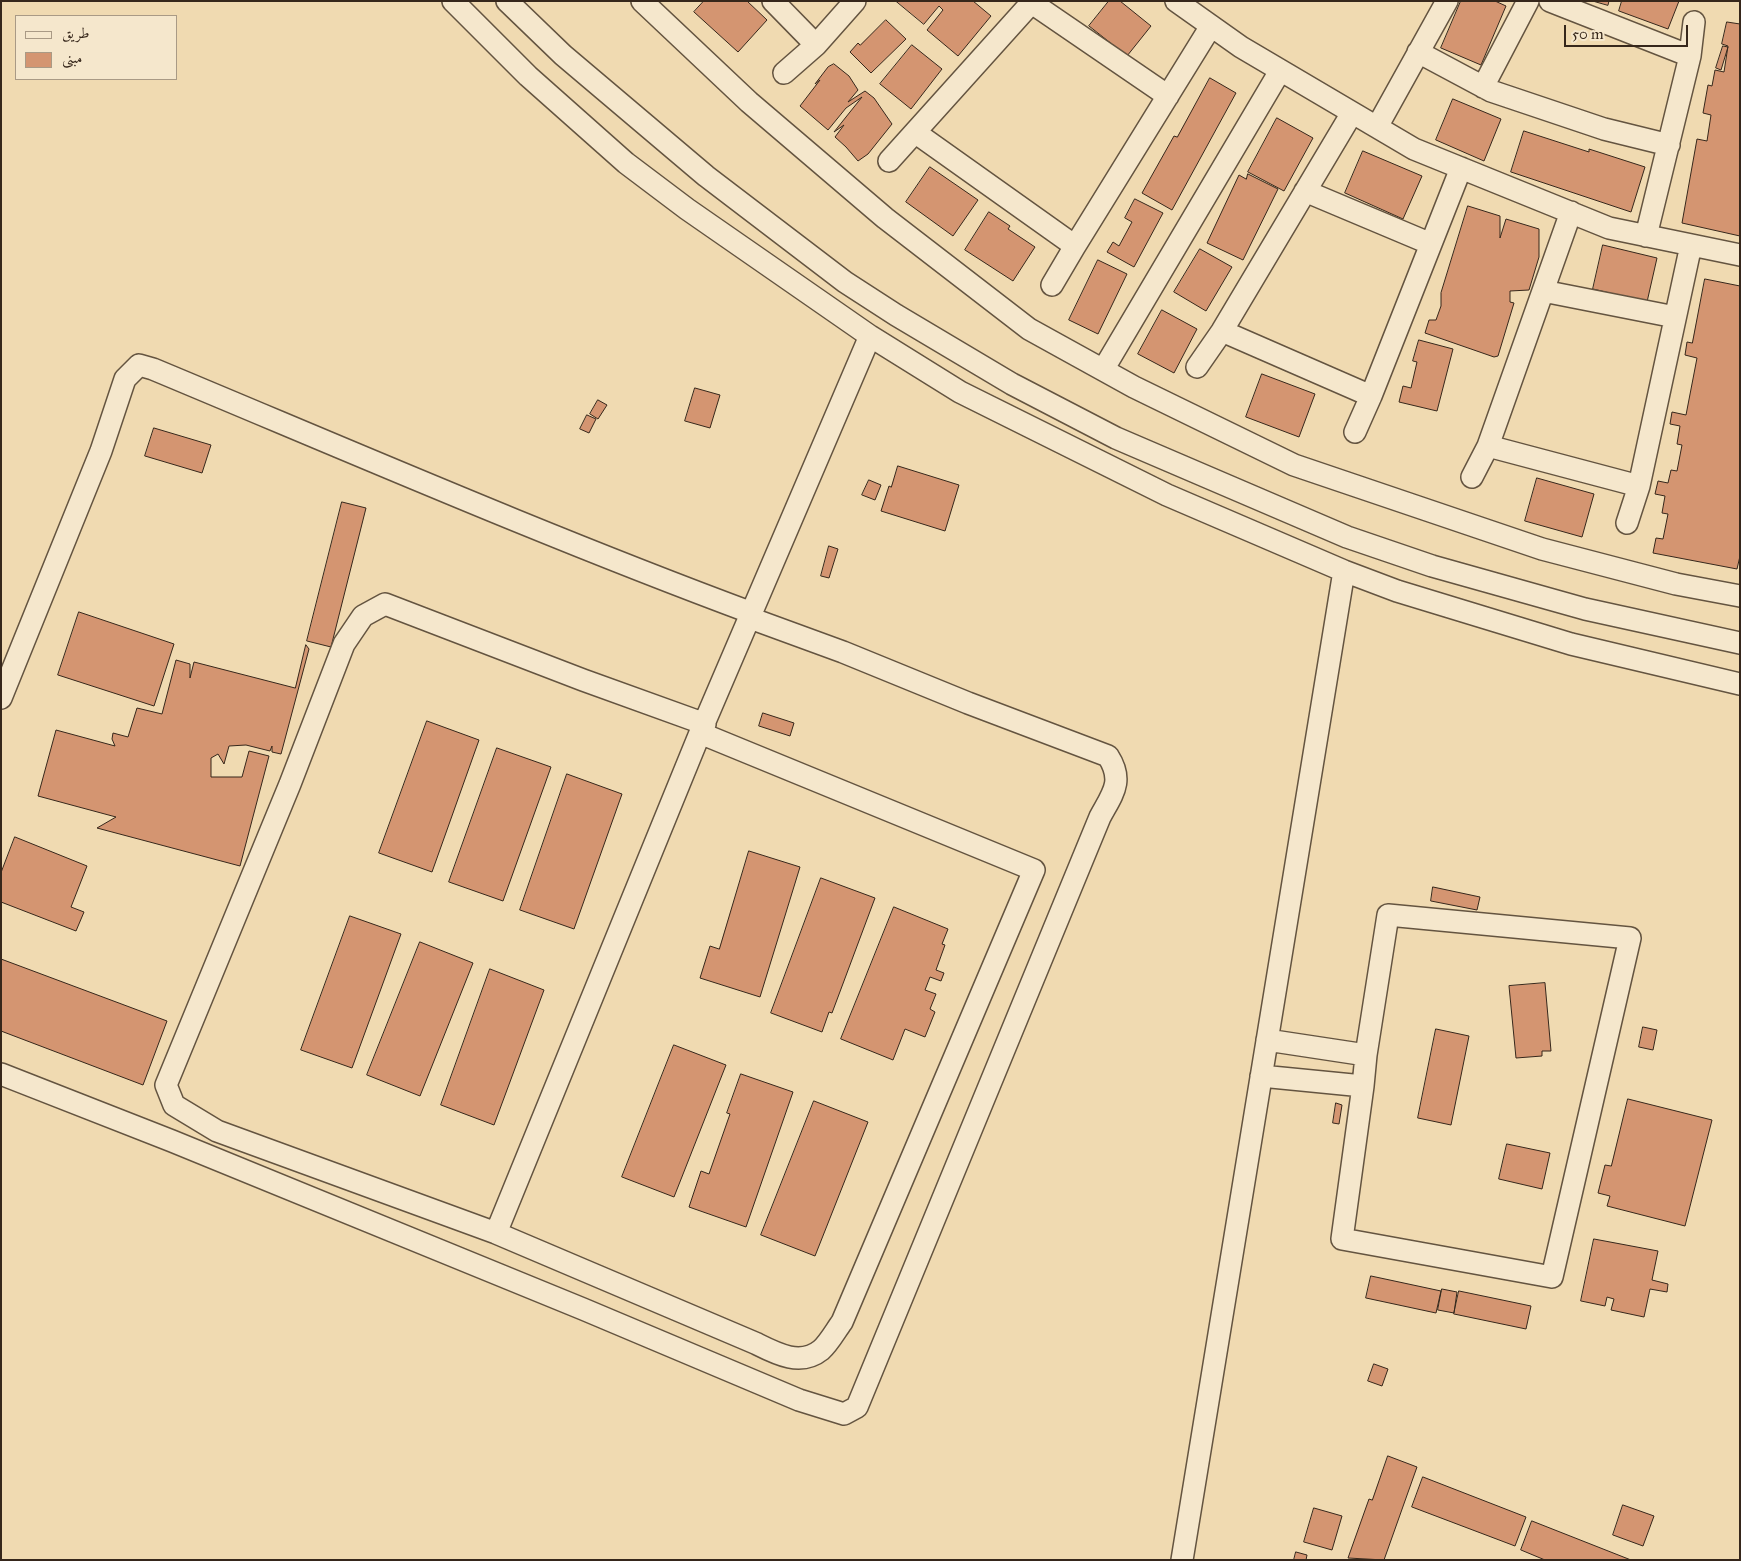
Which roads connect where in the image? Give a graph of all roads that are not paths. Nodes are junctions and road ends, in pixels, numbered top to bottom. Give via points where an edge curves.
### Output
1 (453, 1) edge
2 (506, 1) edge
3 (642, 1) edge
4 (773, 1) edge
5 (855, 1) edge
6 (1176, 1) edge
7 (1447, 1) edge
8 (1528, 1) edge
9 (1550, 1) edge
10 (1033, 2) edge
11 (1694, 22) dead end
12 (1211, 26) junction
13 (816, 45) junction
14 (1418, 52) junction
15 (1690, 56) junction
16 (1280, 71) junction
17 (784, 73) dead end
18 (1483, 86) junction
19 (1168, 96) junction
20 (1352, 112) junction
21 (1377, 127) junction
22 (916, 133) junction
23 (1669, 146) junction
24 (890, 161) dead end
25 (1461, 168) junction
26 (1305, 191) junction
27 (1571, 212) junction
28 (1646, 236) junction
29 (1431, 244) junction
30 (1691, 245) junction
31 (1075, 246) junction
32 (1740, 255) edge
33 (1052, 285) dead end
34 (1543, 291) junction
35 (1675, 317) junction
36 (1222, 331) junction
37 (870, 336) junction
38 (1197, 367) dead end
39 (1103, 370) junction
40 (1371, 396) junction
41 (1355, 432) dead end
42 (1488, 446) junction
43 (1472, 477) dead end
44 (1639, 486) junction
45 (1627, 523) dead end
46 (1344, 571) junction
47 (1740, 596) edge
48 (751, 616) junction
49 (1740, 644) edge
50 (1740, 684) edge
51 (1, 698) edge
52 (702, 728) junction
53 (1267, 1040) junction
54 (1366, 1055) junction
55 (1, 1074) edge
56 (1261, 1076) junction
57 (1363, 1086) junction
58 (496, 1233) junction
59 (1182, 1560) edge

1 - 37 street via 528,76 626,163
2 - 49 street via 563,55 706,176 845,282 995,374 1107,434 1348,537 1432,566 1585,609
3 - 39 street via 749,102 885,218 1029,329
4 - 13 street
5 - 13 street
6 - 12 street
7 - 14 street
8 - 18 street
9 - 15 street
10 - 19 street
10 - 22 street
11 - 15 street
12 - 16 street
12 - 19 street
13 - 17 street
14 - 18 street
14 - 21 street
15 - 23 street
16 - 20 street
16 - 39 street
18 - 23 street via 1604,130
19 - 31 street
20 - 21 street
20 - 26 street
21 - 25 street via 1414,149
22 - 24 street
22 - 31 street
23 - 28 street
25 - 27 street
25 - 29 street
26 - 29 street
26 - 36 street
27 - 28 street via 1609,228
27 - 34 street
28 - 30 street
29 - 40 street
30 - 32 street
30 - 35 street
31 - 33 street
34 - 35 street
34 - 42 street
35 - 44 street
36 - 38 street
36 - 40 street
37 - 46 street via 960,392 1078,451 1167,495
37 - 48 street
39 - 47 street via 1294,465 1542,549 1676,584
40 - 41 street
42 - 43 street
42 - 44 street
44 - 45 street
46 - 50 street via 1397,591 1571,644
46 - 53 street
48 - 51 street via 139,365 125,379 101,451
48 - 52 street
48 - 55 street via 1108,756 1117,778 857,1407 844,1414 799,1400 182,1145
52 - 58 street
52 - 58 street via 1034,870 842,1322 822,1350 808,1357 782,1357
52 - 58 street via 385,604 363,616 344,644 166,1086 174,1104 217,1131
53 - 54 street
53 - 56 street
54 - 57 street
54 - 57 street via 1388,915 1630,938 1552,1277 1342,1238
56 - 57 street
56 - 59 street

